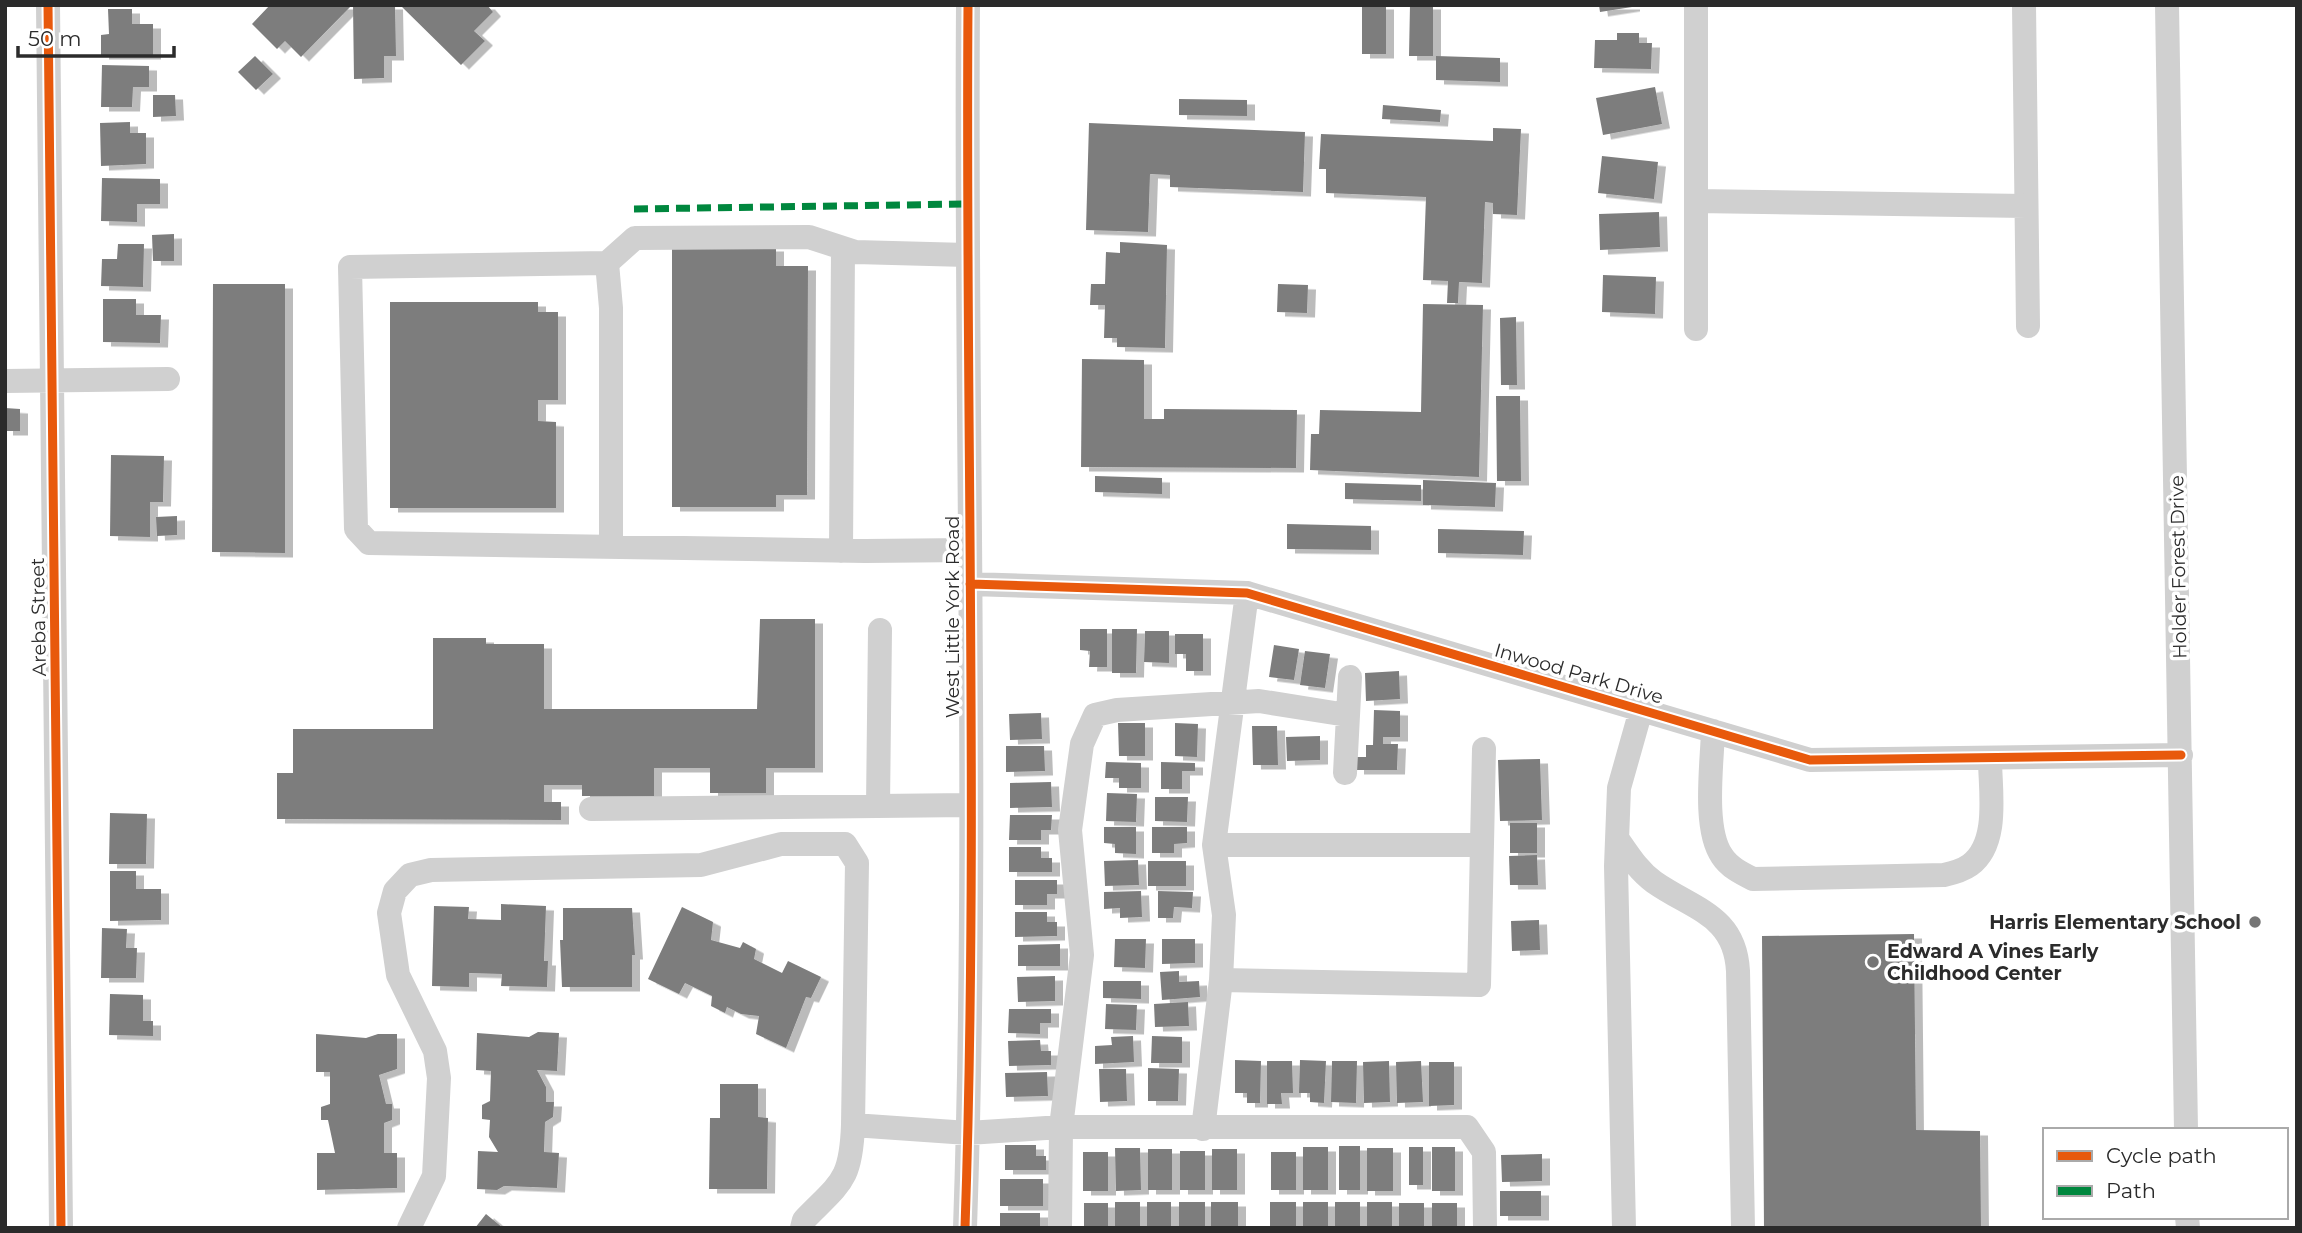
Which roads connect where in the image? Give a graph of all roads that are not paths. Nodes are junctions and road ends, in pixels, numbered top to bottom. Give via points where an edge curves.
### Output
1 (48, 5) edge
2 (968, 5) edge
3 (1696, 5) edge
4 (2024, 5) edge
5 (2167, 5) edge
6 (1696, 201) junction
7 (2026, 205) junction
8 (843, 248) junction
9 (967, 255) junction
10 (607, 263) junction
11 (2028, 326) dead end
12 (1696, 330) dead end
13 (168, 379) dead end
14 (54, 380) junction
15 (5, 381) edge
16 (611, 547) junction
17 (969, 550) junction
18 (841, 551) junction
19 (970, 584) junction
20 (1247, 593) junction
21 (880, 630) dead end
22 (1350, 677) dead end
23 (1231, 704) junction
24 (1641, 709) junction
25 (1347, 715) junction
26 (1713, 731) junction
27 (1484, 750) dead end
28 (2181, 755) junction
29 (1990, 759) junction
30 (1345, 773) dead end
31 (969, 805) junction
32 (878, 806) junction
33 (591, 808) dead end
34 (1619, 841) junction
35 (1214, 845) junction
36 (1481, 845) junction
37 (1221, 980) junction
38 (853, 1125) junction
39 (1061, 1127) junction
40 (2186, 1128) edge
41 (1203, 1129) junction
42 (968, 1133) junction
43 (61, 1228) edge
44 (409, 1228) edge
45 (802, 1228) edge
46 (965, 1228) edge
47 (1060, 1228) edge
48 (1485, 1228) edge
49 (1623, 1228) edge
50 (1743, 1228) edge

1 - 14 street, Areba Street
2 - 9 street, West Little York Road
3 - 6 street
4 - 7 street
5 - 28 street, Holder Forest Drive
6 - 7 street
6 - 12 street
7 - 11 street
8 - 9 street
8 - 10 street via 808,237 635,238
8 - 18 street
9 - 17 street, West Little York Road
10 - 16 street
10 - 16 street via 351,267 356,529 369,543
13 - 14 street
14 - 15 street
14 - 43 street, Areba Street
16 - 18 street
17 - 18 street
17 - 19 street, West Little York Road
19 - 20 street, Inwood Park Drive
19 - 31 street, West Little York Road
20 - 23 street
20 - 24 street, Inwood Park Drive
21 - 32 street
22 - 25 street
23 - 25 street via 1259,701
23 - 35 street
23 - 39 street via 1117,709 1095,715 1082,744 1070,830 1082,955
24 - 26 street, Inwood Park Drive
24 - 34 street via 1619,788
25 - 30 street
26 - 29 street, Inwood Park Drive via 1810,760
26 - 29 street via 1714,836 1728,864 1753,879 1944,875 1972,865 1991,824
27 - 36 street
28 - 29 street, Inwood Park Drive
28 - 40 street, Holder Forest Drive
31 - 32 street
31 - 42 street, West Little York Road
32 - 33 street
34 - 49 street
34 - 50 street via 1652,881 1710,915 1732,937 1738,971
35 - 36 street
35 - 37 street via 1224,915
36 - 37 street via 1479,985
37 - 41 street
38 - 42 street
38 - 44 street via 857,863 845,844 781,844 701,865 431,870 410,875 395,891 389,913 398,975 435,1051 439,1078 434,1176
38 - 45 street via 852,1161 843,1180 804,1220
39 - 41 street
39 - 42 street
39 - 47 street
41 - 48 street via 1467,1127 1484,1152
42 - 46 street, West Little York Road

